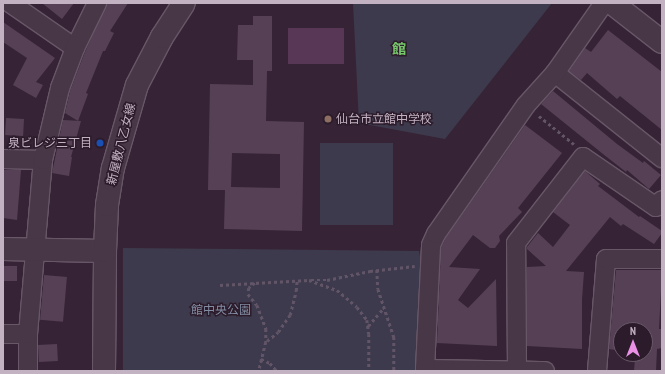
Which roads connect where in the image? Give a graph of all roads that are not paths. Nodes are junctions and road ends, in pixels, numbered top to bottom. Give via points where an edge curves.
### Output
1 (10, 3) edge
2 (97, 3) edge
3 (184, 3) edge
4 (604, 3) edge
5 (612, 3) edge
6 (662, 42) edge
7 (75, 48) junction
8 (555, 73) junction
9 (662, 158) edge
10 (3, 159) edge
11 (43, 160) junction
12 (662, 200) edge
13 (3, 249) edge
14 (35, 249) junction
15 (105, 251) junction
16 (662, 259) edge
17 (3, 334) edge
18 (28, 334) junction
19 (28, 371) edge
20 (104, 371) edge
21 (512, 371) edge
22 (544, 371) edge
23 (597, 371) edge

1 - 7 street
2 - 7 street
3 - 15 street, 新屋敷八乙女線 via 162,37 137,85 113,168 107,204
4 - 8 street
5 - 6 street
7 - 11 street via 60,88
8 - 9 street
8 - 21 street via 526,105 430,245 425,369
10 - 11 street
11 - 14 street
12 - 21 street via 656,207 583,158 516,243
13 - 14 street
14 - 15 street
14 - 18 street
15 - 20 street, 新屋敷八乙女線
16 - 23 street via 606,259
17 - 18 street
18 - 19 street
21 - 22 street

